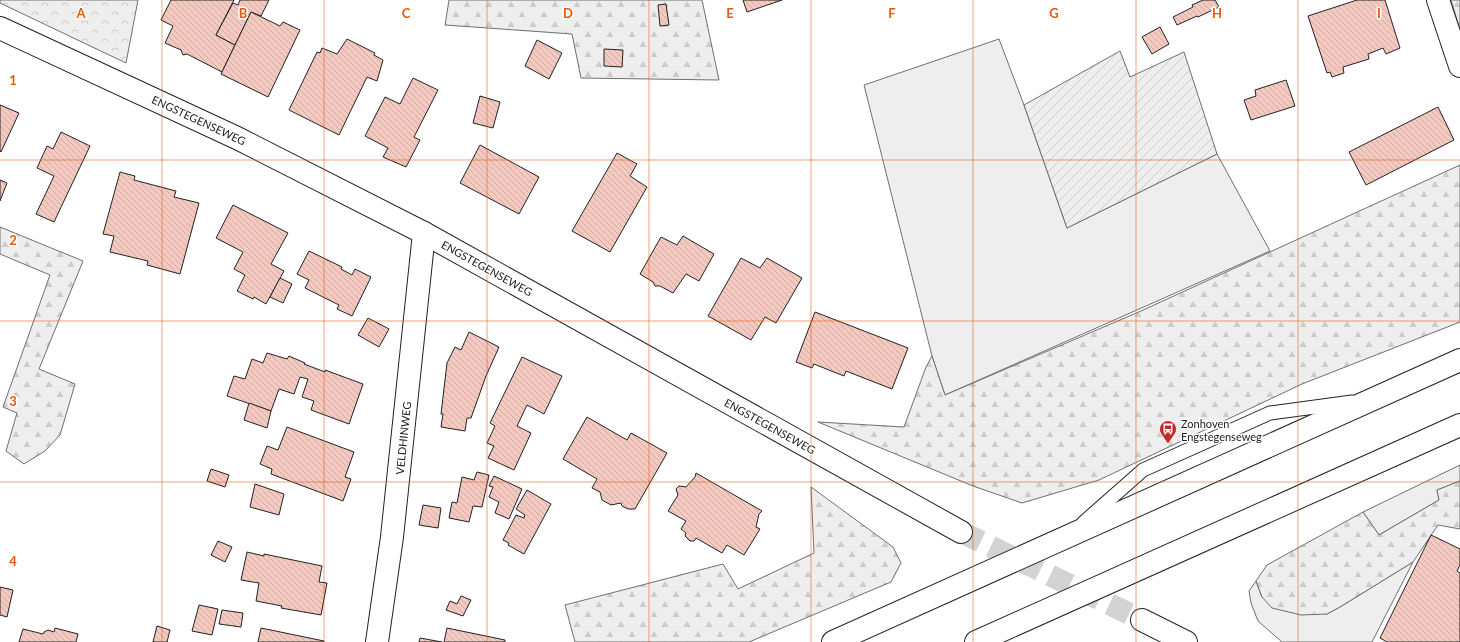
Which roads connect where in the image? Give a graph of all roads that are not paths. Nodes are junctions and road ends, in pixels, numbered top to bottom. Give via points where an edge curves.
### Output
1 (1438, 0) edge
2 (0, 28) edge
3 (1460, 66) edge
4 (424, 233) junction
5 (1460, 360) edge
6 (1374, 399) junction
7 (1460, 425) edge
8 (961, 532) tunnel mouth
9 (1069, 536) junction
10 (1142, 620) tunnel mouth
11 (1010, 627) junction
12 (377, 642) edge
13 (833, 642) edge
14 (976, 642) edge
15 (994, 642) edge
16 (1186, 642) edge

1 - 3 main road
2 - 4 main road, ENGSTEGENSEWEG via 237,138
4 - 8 main road, ENGSTEGENSEWEG
4 - 12 main road, VELDHINWEG via 392,537
5 - 6 main road
6 - 9 main road
6 - 9 lane via 1270,414 1143,470
7 - 11 main road
9 - 13 main road
10 - 16 main road
11 - 14 main road
11 - 15 lane

